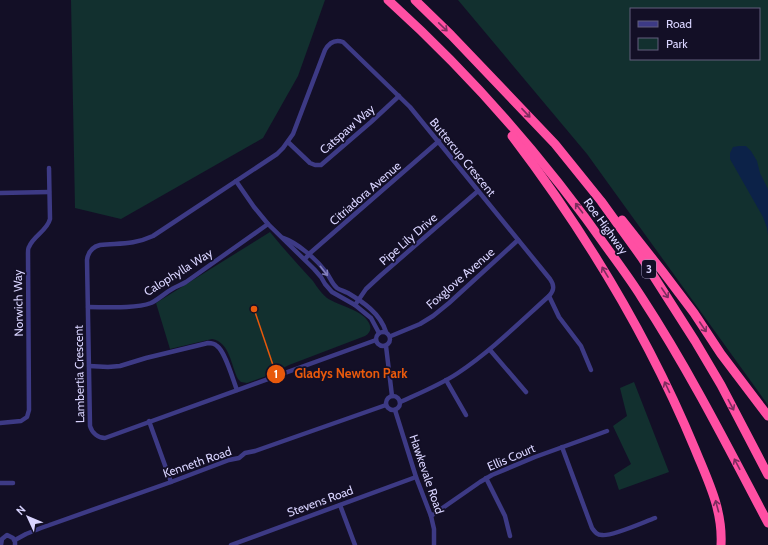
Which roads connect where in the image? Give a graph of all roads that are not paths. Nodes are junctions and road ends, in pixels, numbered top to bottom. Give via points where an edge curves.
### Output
1 (388, 0) edge
2 (415, 0) edge
3 (399, 96) junction
4 (439, 141) junction
5 (288, 142) junction
6 (555, 144) junction
7 (49, 168) dead end
8 (236, 182) junction
9 (478, 191) junction
10 (49, 192) junction
11 (0, 193) edge
12 (268, 224) junction
13 (283, 238) junction
14 (518, 240) junction
15 (309, 254) junction
16 (304, 259) junction
17 (549, 296) junction
18 (358, 299) junction
19 (355, 305) junction
20 (88, 307) junction
21 (386, 332) junction
22 (379, 333) junction
23 (390, 336) junction
24 (376, 340) junction
25 (386, 346) junction
26 (490, 350) junction
27 (89, 366) junction
28 (591, 370) dead end
29 (446, 380) junction
30 (237, 390) junction
31 (526, 392) dead end
32 (392, 396) junction
33 (400, 402) junction
34 (386, 405) junction
35 (395, 410) junction
36 (466, 415) dead end
37 (768, 416) edge
38 (149, 421) junction
39 (0, 423) edge
40 (607, 431) dead end
41 (562, 447) junction
42 (768, 475) edge
43 (416, 477) junction
44 (486, 478) junction
45 (171, 482) junction
46 (0, 483) edge
47 (13, 483) dead end
48 (340, 504) junction
49 (431, 516) junction
50 (654, 518) dead end
51 (768, 523) edge
52 (510, 536) dead end
53 (1, 542) edge
54 (15, 543) edge
55 (231, 545) edge
56 (355, 545) edge
57 (434, 545) edge
58 (721, 545) edge

51 -> 1 highway, Roe Highway / 3 via 705,403 659,324 590,224 543,164 485,97
58 -> 1 highway via 722,534 717,504 688,432 635,323 600,264 562,205 506,128
2 -> 6 highway, Roe Highway / 3
3 - 4 street, Buttercup Crescent
3 - 5 street, Catspaw Way via 321,164 310,163
3 - 5 street, Buttercup Crescent via 343,42 335,40 325,50
4 - 9 street, Buttercup Crescent
4 - 15 street, Citriadora Avenue
5 - 8 street, Buttercup Crescent via 277,154
6 -> 37 highway via 613,209 663,272
6 -> 42 highway, Roe Highway / 3 via 601,201 672,303 721,386
7 - 10 street, Norwich Way
8 - 12 street
8 - 20 street, Lambertia Crescent via 153,236 134,243 100,245 92,249 88,255
9 - 14 street, Buttercup Crescent
9 - 18 street, Pipe Lily Drive via 380,276
10 - 11 street
10 - 39 street, Norwich Way via 49,223 28,247 29,410 27,417 21,421
12 - 13 street
12 - 20 street, Calophylla Way via 186,282 152,302 132,306
13 - 15 street
13 - 16 street
14 - 17 street, Buttercup Crescent via 552,282 553,290
14 - 23 street, Foxglove Avenue via 433,316
15 - 16 street, Citriadora Avenue
15 -> 18 street via 326,272 336,288
16 - 19 street via 332,292
17 - 26 street
17 - 28 street via 559,317 581,346
18 - 19 street, Pipe Lily Drive
18 - 21 street via 376,314
19 - 22 street via 371,318
20 - 27 street, Lambertia Crescent
21 - 22 street
21 - 23 street
22 - 24 street
23 - 25 street via 390,343
24 - 25 street via 380,345
24 - 30 street, Lambertia Crescent
25 - 32 street
26 - 29 street
26 - 31 street
27 - 30 street via 120,366 213,343 223,353
27 - 38 street, Lambertia Crescent via 90,426 96,435 105,438
29 - 33 street
29 - 36 street
30 - 38 street, Lambertia Crescent
32 - 33 street via 398,397
32 - 34 street via 387,399
33 - 35 street via 400,407
34 - 35 street via 389,410
34 - 45 street, Kenneth Road via 244,453 239,458
35 - 43 street, Hawkevale Road
38 - 45 street
40 - 41 street, Ellis Court
41 - 44 street, Ellis Court
41 - 50 street via 592,528 599,535 608,535
43 - 48 street, Stevens Road
43 - 49 street, Hawkevale Road
44 - 49 street, Ellis Court
44 - 52 street via 505,516
45 - 54 street, Kenneth Road via 41,528 26,534
46 - 47 street
48 - 55 street, Stevens Road
48 - 56 street
49 - 57 street, Hawkevale Road
53 - 54 street via 3,537 8,536 12,537

